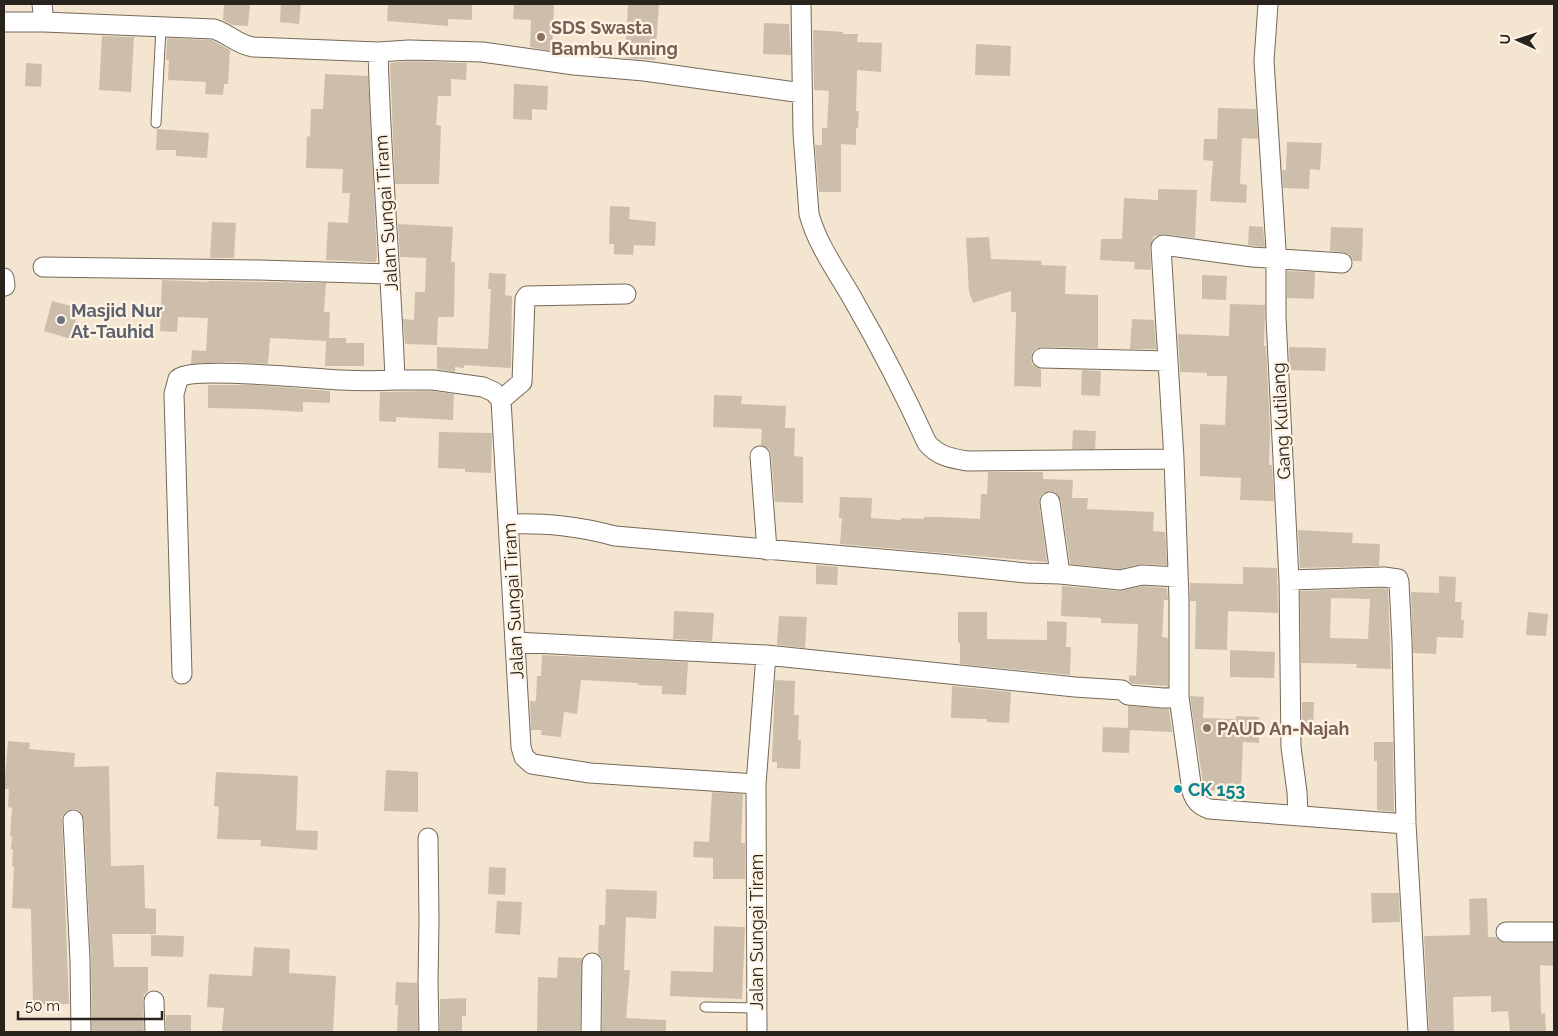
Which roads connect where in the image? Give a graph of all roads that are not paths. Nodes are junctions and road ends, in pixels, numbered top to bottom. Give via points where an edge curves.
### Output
1 (800, 4) edge
2 (1268, 4) edge
3 (43, 13) edge
4 (4, 22) edge
5 (160, 28) junction
6 (378, 52) junction
7 (802, 93) junction
8 (156, 122) dead end
9 (1276, 257) junction
10 (1342, 263) dead end
11 (43, 268) dead end
12 (390, 274) junction
13 (626, 294) dead end
14 (1042, 358) dead end
15 (1168, 361) junction
16 (395, 380) junction
17 (501, 400) junction
18 (760, 456) dead end
19 (1174, 459) junction
20 (1050, 502) dead end
21 (509, 524) junction
22 (768, 550) junction
23 (1060, 574) junction
24 (1178, 577) junction
25 (1289, 580) junction
26 (515, 642) junction
27 (766, 655) junction
28 (182, 674) dead end
29 (1179, 697) junction
30 (756, 784) junction
31 (1298, 815) junction
32 (73, 820) dead end
33 (1406, 824) junction
34 (428, 838) dead end
35 (1506, 932) dead end
36 (1554, 932) edge
37 (592, 963) dead end
38 (154, 1001) dead end
39 (705, 1007) dead end
40 (756, 1008) junction
41 (81, 1032) edge
42 (155, 1032) edge
43 (429, 1032) edge
44 (591, 1032) edge
45 (757, 1032) edge
46 (1418, 1032) edge

1 - 7 street
2 - 9 street, Gang Kutilang via 1264,60
3 - 4 street
3 - 5 street
5 - 6 street via 214,29 253,47
5 - 8 lane
6 - 7 street via 482,52
6 - 12 street, Jalan Sungai Tiram
7 - 19 street via 812,225 934,451 945,457 967,461
9 - 10 street
9 - 15 street via 1252,257 1163,245 1160,250
9 - 25 street, Gang Kutilang
11 - 12 street
12 - 16 street, Jalan Sungai Tiram
13 - 17 street via 527,296 522,382
14 - 15 street
15 - 19 street
16 - 17 street via 433,380 483,387
16 - 28 street via 226,374 184,375 178,379 174,394
17 - 21 street, Jalan Sungai Tiram
18 - 22 street
19 - 24 street
20 - 23 street
21 - 22 street via 558,524 614,536
21 - 26 street, Jalan Sungai Tiram
22 - 23 street via 1026,574
23 - 24 street via 1120,580 1142,575
24 - 29 street
25 - 31 street, Gang Kutilang via 1291,748
25 - 33 street via 1398,579
26 - 27 street
26 - 30 street, Jalan Sungai Tiram via 521,747 524,757 532,764 590,773
27 - 29 street via 1075,688 1122,690 1128,695
27 - 30 street
29 - 31 street via 1192,791 1199,805 1209,809
30 - 40 street, Jalan Sungai Tiram
31 - 33 street
32 - 41 street
33 - 46 street
34 - 43 street
35 - 36 street
37 - 44 street
38 - 42 street
39 - 40 lane
40 - 45 street, Jalan Sungai Tiram

